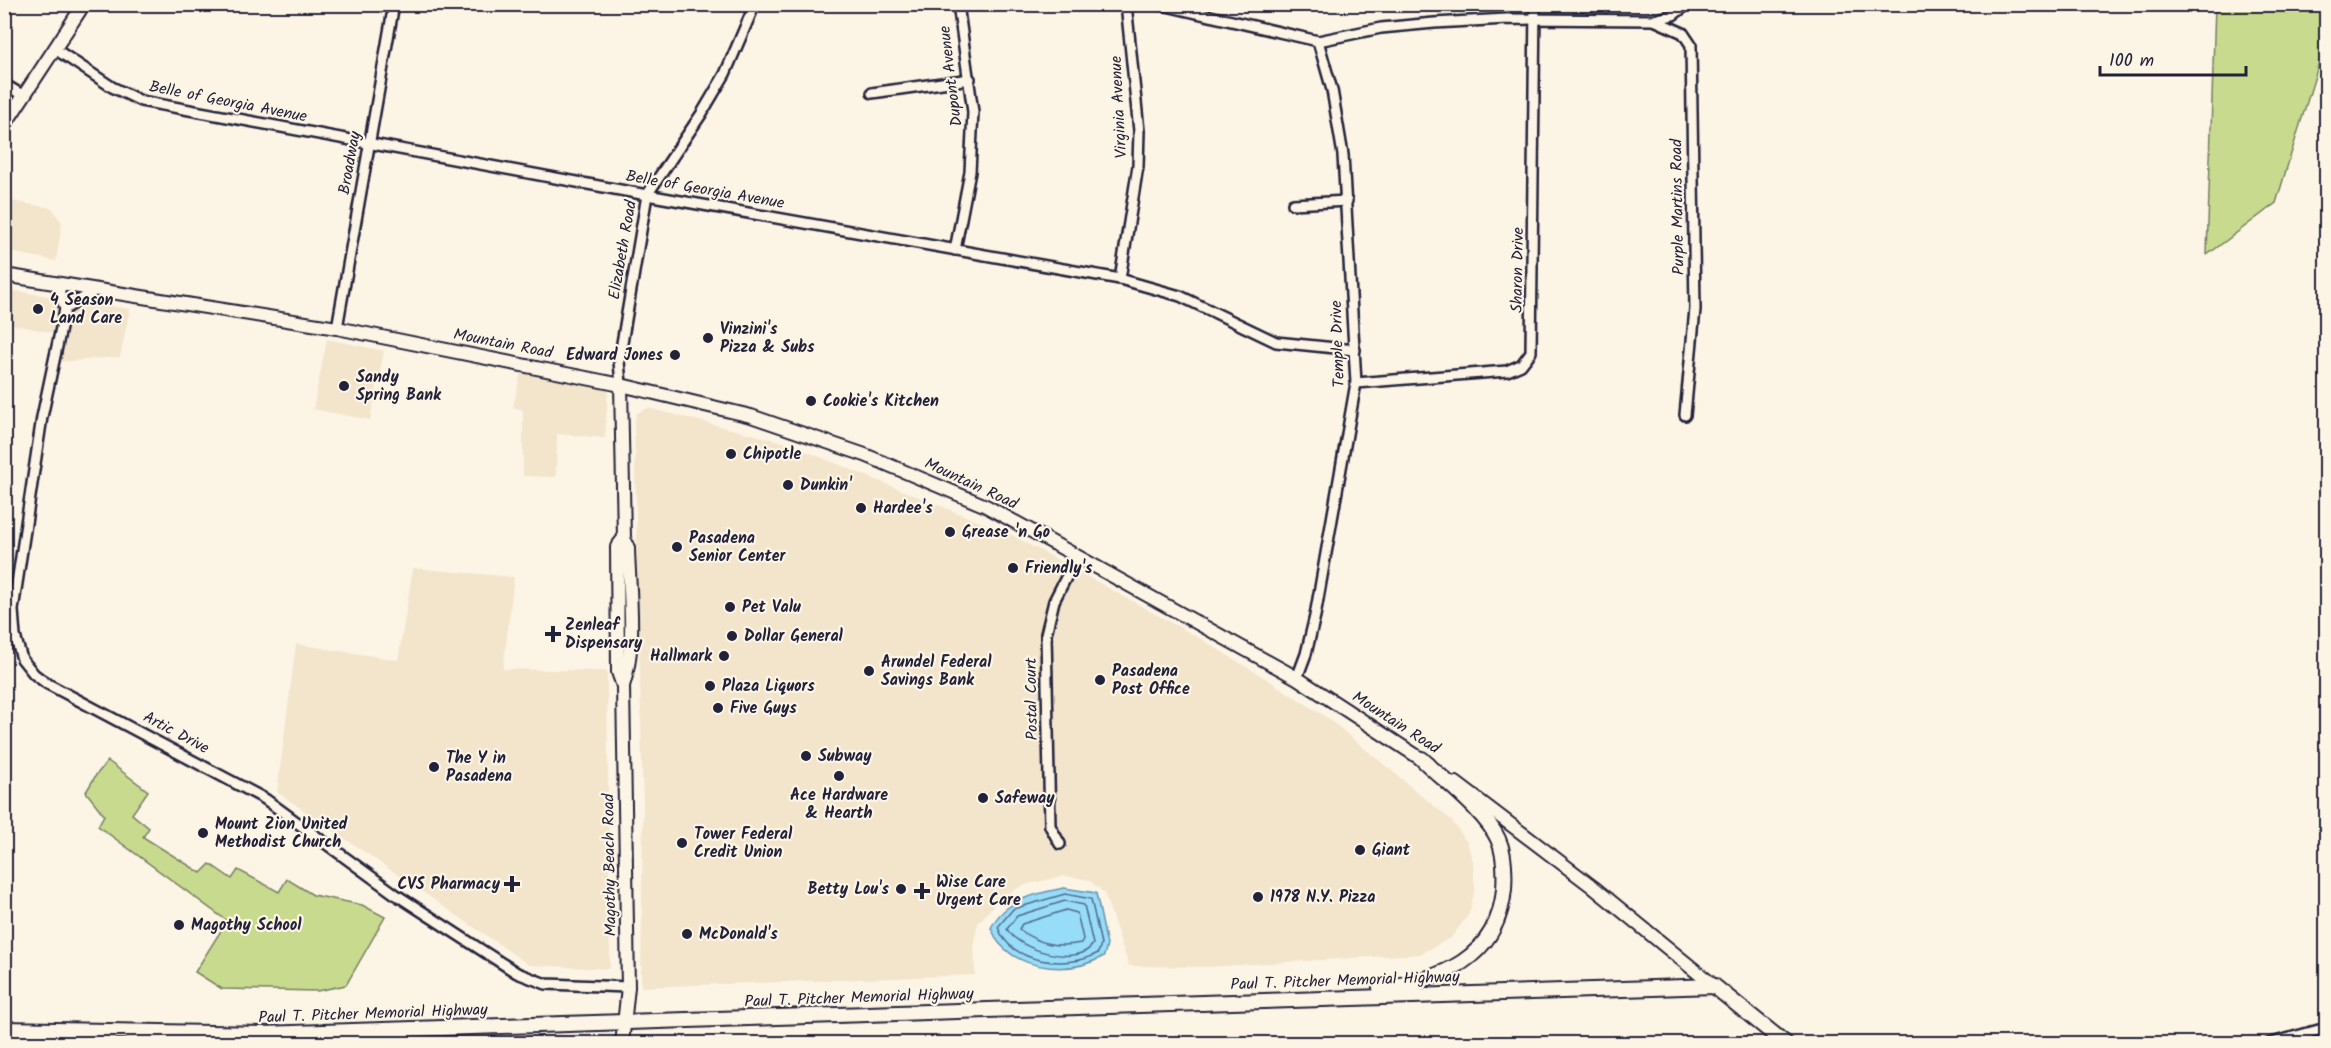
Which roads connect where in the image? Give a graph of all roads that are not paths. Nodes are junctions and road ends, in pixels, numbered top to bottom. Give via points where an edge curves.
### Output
1 (84, 4) edge
2 (394, 4) edge
3 (755, 4) edge
4 (958, 4) edge
5 (1126, 4) edge
6 (1158, 4) edge
7 (1535, 4) edge
8 (1688, 4) edge
9 (1535, 19) junction
10 (1654, 20) junction
11 (1318, 41) junction
12 (55, 49) junction
13 (970, 79) junction
14 (4, 84) edge
15 (872, 93) dead end
16 (24, 96) junction
17 (4, 126) edge
18 (369, 145) junction
19 (647, 195) junction
20 (1347, 201) junction
21 (1293, 204) dead end
22 (955, 250) junction
23 (4, 275) edge
24 (1120, 279) junction
25 (57, 282) junction
26 (97, 289) junction
27 (65, 309) junction
28 (337, 328) junction
29 (1355, 350) junction
30 (1356, 383) junction
31 (621, 385) junction
32 (1685, 414) dead end
33 (1077, 556) junction
34 (1297, 678) junction
35 (1422, 759) junction
36 (1060, 844) dead end
37 (1714, 986) junction
38 (628, 987) junction
39 (1264, 1000) junction
40 (4, 1019) edge
41 (626, 1023) junction
42 (2326, 1028) edge
43 (4, 1029) edge
44 (95, 1031) junction
45 (622, 1044) edge
46 (1786, 1044) edge
47 (2268, 1044) edge

1 - 12 main road
2 - 18 street, Broadway
3 - 19 street, Elizabeth Road via 719,84
4 - 13 street, Dupont Avenue
5 - 24 street, Virginia Avenue via 1139,132 1138,166
6 - 11 street
7 - 9 street, Sharon Drive
8 - 10 street, Purple Martins Road via 1673,15
9 - 10 street, Purple Martins Road
9 - 11 street, Purple Martins Road via 1381,28
9 - 30 street, Sharon Drive via 1531,352 1521,365 1507,371
10 - 32 street, Purple Martins Road via 1683,33 1691,45 1695,309
11 - 20 street, Temple Drive via 1339,121
12 - 16 main road
12 - 18 street, Belle of Georgia Avenue via 112,87 141,101
13 - 15 street
13 - 22 street, Dupont Avenue via 973,154
14 - 16 street
16 - 17 main road
18 - 19 street, Belle of Georgia Avenue
18 - 28 street, Broadway
19 - 22 street, Belle of Georgia Avenue
19 - 31 street, Elizabeth Road via 619,361
20 - 21 street
20 - 29 street, Temple Drive
22 - 24 street, Belle of Georgia Avenue
23 - 25 main road, Mountain Road
24 - 29 street, Belle of Georgia Avenue via 1180,296 1276,342
25 - 26 main road, Mountain Road
25 - 27 street, Artic Drive
26 - 27 street
26 - 28 main road, Mountain Road
27 - 38 street, Artic Drive via 42,417 13,610 17,647 34,674 265,799 395,894 517,973 556,985
28 - 31 main road, Mountain Road
29 - 30 street, Temple Drive
30 - 34 street, Temple Drive via 1323,576
31 - 33 main road, Mountain Road via 751,416 865,455 986,506
31 - 38 main road, Magothy Beach Road via 630,630 628,671 623,686
33 - 34 main road, Mountain Road
33 - 36 street, Postal Court via 1054,601 1046,634 1050,826
34 - 35 main road, Mountain Road
35 - 37 main road, Mountain Road via 1584,880
35 - 39 main road via 1485,821 1498,840 1505,880 1503,900 1488,937 1473,954 1431,980
37 - 39 main road, Paul T. Pitcher Memorial Highway
37 - 46 main road, Mountain Road
38 - 41 main road, Magothy Beach Road
39 - 41 main road, Paul T. Pitcher Memorial Highway
40 - 44 main road
41 - 44 main road, Paul T. Pitcher Memorial Highway via 263,1034
41 - 45 main road, Magothy Beach Road
42 - 47 street
43 - 44 main road, Paul T. Pitcher Memorial Highway

